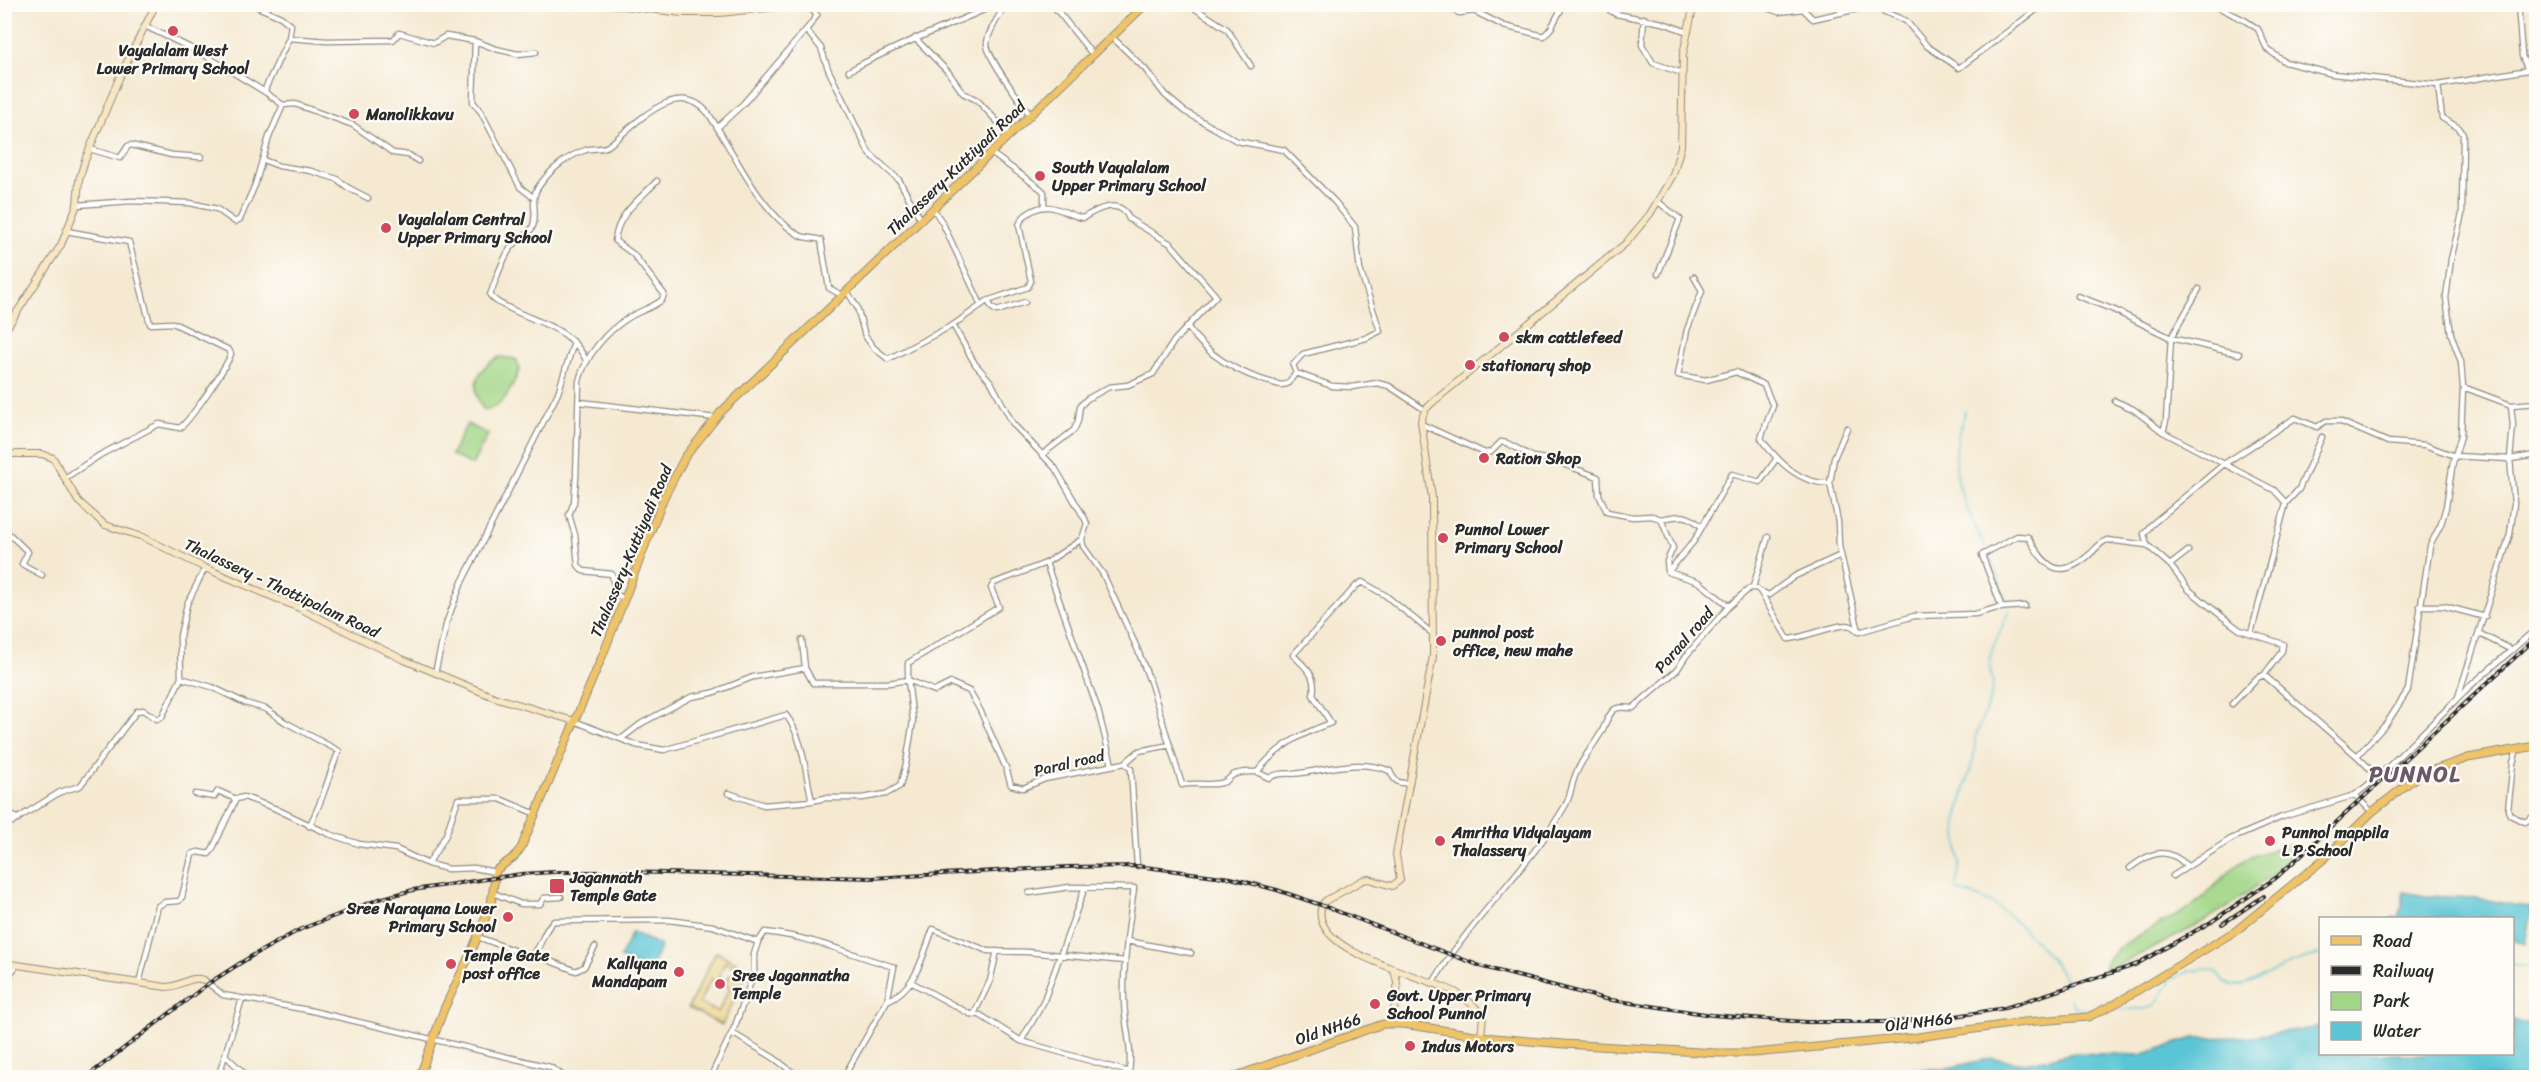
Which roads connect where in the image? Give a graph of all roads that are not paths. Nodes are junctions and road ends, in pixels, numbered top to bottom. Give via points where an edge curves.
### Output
1 (156, 4) edge
2 (251, 4) edge
3 (608, 4) edge
4 (805, 4) edge
5 (997, 4) edge
6 (1006, 4) edge
7 (1052, 4) edge
8 (1146, 4) edge
9 (1188, 4) edge
10 (1443, 4) edge
11 (1467, 4) edge
12 (1564, 4) edge
13 (1600, 4) edge
14 (1694, 4) edge
15 (1754, 4) edge
16 (2044, 4) edge
17 (2212, 4) edge
18 (2518, 4) edge
19 (1476, 12) junction
20 (1644, 18) junction
21 (145, 26) junction
22 (806, 30) junction
23 (1688, 32) junction
24 (1112, 37) junction
25 (289, 38) junction
26 (915, 38) junction
27 (475, 41) junction
28 (536, 52) dead end
29 (1093, 55) junction
30 (1251, 66) dead end
31 (2528, 70) junction
32 (849, 71) dead end
33 (2536, 72) edge
34 (1682, 73) junction
35 (2438, 85) junction
36 (265, 92) junction
37 (283, 105) junction
38 (1030, 115) junction
39 (718, 127) junction
40 (1010, 135) junction
41 (90, 149) junction
42 (991, 153) junction
43 (201, 157) dead end
44 (263, 160) junction
45 (418, 161) dead end
46 (657, 181) dead end
47 (368, 198) dead end
48 (534, 198) junction
49 (1657, 201) junction
50 (76, 206) junction
51 (1044, 206) junction
52 (933, 208) junction
53 (921, 220) junction
54 (66, 231) junction
55 (1658, 274) dead end
56 (1694, 277) dead end
57 (2199, 289) dead end
58 (845, 293) junction
59 (2078, 296) dead end
60 (988, 301) junction
61 (1025, 302) dead end
62 (981, 305) junction
63 (953, 325) junction
64 (1186, 326) junction
65 (4, 332) edge
66 (2171, 338) junction
67 (574, 342) junction
68 (2239, 354) dead end
69 (587, 362) junction
70 (1296, 373) junction
71 (2463, 387) junction
72 (2115, 401) dead end
73 (580, 402) junction
74 (2536, 403) edge
75 (2511, 405) junction
76 (1425, 410) junction
77 (716, 418) junction
78 (1421, 424) junction
79 (1847, 428) dead end
80 (2163, 432) junction
81 (2322, 437) dead end
82 (4, 454) edge
83 (1043, 454) junction
84 (2536, 454) edge
85 (2455, 456) junction
86 (1777, 458) junction
87 (2510, 459) junction
88 (2224, 464) junction
89 (65, 478) junction
90 (1830, 483) junction
91 (2286, 503) junction
92 (1661, 519) junction
93 (1702, 527) junction
94 (4, 529) edge
95 (1768, 537) dead end
96 (1082, 540) junction
97 (2147, 545) junction
98 (2188, 551) dead end
99 (1841, 555) junction
100 (1046, 562) junction
101 (2170, 565) junction
102 (205, 568) junction
103 (1668, 572) junction
104 (42, 575) dead end
105 (1753, 587) junction
106 (1760, 591) junction
107 (625, 599) junction
108 (1729, 606) junction
109 (2025, 606) dead end
110 (2420, 606) junction
111 (2004, 608) junction
112 (2485, 617) junction
113 (2536, 629) edge
114 (1859, 632) junction
115 (2251, 633) junction
116 (1432, 634) junction
117 (2480, 634) junction
118 (802, 640) dead end
119 (2512, 650) junction
120 (805, 668) junction
121 (435, 673) junction
122 (2264, 675) junction
123 (181, 678) junction
124 (908, 680) junction
125 (2458, 697) junction
126 (2232, 704) dead end
127 (574, 721) junction
128 (621, 739) junction
129 (1170, 745) junction
130 (2536, 746) edge
131 (2517, 749) junction
132 (2357, 756) junction
133 (1125, 763) junction
134 (1112, 765) junction
135 (1257, 772) junction
136 (2378, 777) junction
137 (1410, 782) junction
138 (728, 793) dead end
139 (195, 794) dead end
140 (2355, 795) junction
141 (236, 799) junction
142 (812, 801) junction
143 (4, 810) edge
144 (2372, 812) junction
145 (536, 814) junction
146 (2536, 815) edge
147 (18, 819) junction
148 (309, 826) junction
149 (4, 827) edge
150 (428, 864) junction
151 (1137, 866) dead end
152 (2187, 866) junction
153 (2130, 868) dead end
154 (495, 872) junction
155 (2173, 876) dead end
156 (1085, 887) junction
157 (493, 893) junction
158 (1029, 893) dead end
159 (561, 897) dead end
160 (478, 937) junction
161 (1127, 941) junction
162 (758, 942) junction
163 (595, 946) dead end
164 (997, 951) junction
165 (1191, 953) dead end
166 (532, 954) junction
167 (1062, 956) junction
168 (1125, 961) junction
169 (4, 963) edge
170 (17, 965) junction
171 (1393, 970) junction
172 (204, 980) joint
173 (4, 981) edge
174 (911, 982) junction
175 (139, 983) junction
176 (1433, 983) junction
177 (242, 999) junction
178 (887, 1001) junction
179 (974, 1014) junction
180 (1390, 1024) junction
181 (732, 1033) junction
182 (1481, 1036) junction
183 (434, 1040) junction
184 (1021, 1041) junction
185 (226, 1056) junction
186 (1129, 1075) edge
187 (218, 1077) edge
188 (249, 1077) edge
189 (419, 1077) edge
190 (566, 1077) edge
191 (710, 1077) edge
192 (800, 1077) edge
193 (843, 1077) edge
194 (1230, 1077) edge

1 - 21 main road
2 - 25 street via 287,20 291,25
3 - 4 main road via 682,13
4 - 22 street via 817,15
5 - 26 street
6 - 38 street via 987,40 987,49
7 - 29 street
8 - 24 main road, Thalassery-Kuttiyadi Road
9 - 30 street via 1227,29
10 - 19 street via 1459,14
11 - 19 street
12 - 19 street via 1544,36 1504,26
13 - 20 street via 1616,14
14 - 23 main road
15 - 16 street via 1779,12 1803,9 1813,19 1871,6 1906,21 1927,46 1959,68
17 - 35 street via 2258,29 2266,49 2285,62 2333,74
18 - 31 street via 2522,56
20 - 23 street
20 - 34 street via 1642,45 1653,63
21 - 36 street via 203,54
21 - 41 main road
22 - 39 street via 743,104
22 - 53 street via 821,48 869,153 899,180
23 - 34 main road
24 - 29 main road, Thalassery-Kuttiyadi Road
24 - 70 street via 1184,111 1237,141 1284,150 1355,227 1360,270 1380,331 1303,354 1293,364
25 - 27 street via 393,40 399,33 434,43 446,36
25 - 36 street
26 - 32 street
26 - 40 street via 963,93 977,100
27 - 28 street via 518,54
27 - 48 street via 473,102 520,187
29 - 38 main road, Thalassery-Kuttiyadi Road
31 - 33 street
31 - 35 street
34 - 49 main road via 1681,146 1673,175
35 - 71 street via 2442,118 2463,134 2462,214 2451,259 2446,314 2461,362
36 - 37 street
37 - 44 street
37 - 45 street via 295,104 342,121 393,153
38 - 40 main road, Thalassery-Kuttiyadi Road
39 - 48 street via 692,100 680,99 659,107 606,148 588,148 568,158 538,186
39 - 58 street via 748,178 777,216 798,234 821,240 830,288
40 - 42 main road, Thalassery-Kuttiyadi Road
41 - 43 street via 115,158 120,158 131,145 172,156
41 - 50 main road via 79,180
42 - 51 street via 1041,189
42 - 52 main road, Thalassery-Kuttiyadi Road
44 - 47 street via 337,179
44 - 50 street via 240,219 235,222 217,210 190,203 131,201
46 - 69 street via 624,213 615,241 633,254 664,294 662,300 628,318 598,344
48 - 67 street via 534,223 505,256 490,295 520,314 568,334
49 - 55 street via 1680,219
49 - 76 main road via 1626,243
50 - 54 main road
51 - 60 street via 1023,217 1019,225 1031,281 1028,287
51 - 64 street via 1083,218 1096,208 1120,208 1129,219 1171,244 1216,296
52 - 53 main road, Thalassery-Kuttiyadi Road
52 - 62 street
53 - 58 main road, Thalassery-Kuttiyadi Road
54 - 65 main road via 61,245
54 - 89 street via 129,242 150,324 173,323 231,354 180,428 159,424 100,454
56 - 86 street via 1702,291 1687,330 1678,375 1706,380 1737,372 1764,385 1773,406 1761,438
57 - 66 street
58 - 63 street via 857,308 865,336 888,359
58 - 77 main road, Thalassery-Kuttiyadi Road
59 - 66 street
60 - 61 street via 997,311
60 - 62 street
62 - 63 street
63 - 83 street via 1013,424
64 - 70 street via 1205,349 1225,364 1281,385
64 - 83 street via 1153,374 1128,385 1109,387 1087,399 1080,406 1074,430
66 - 68 street
66 - 80 street
67 - 69 street
67 - 121 street via 558,393 462,582 447,621
69 - 73 street via 579,381
70 - 76 street via 1332,386 1389,386
71 - 75 street
71 - 85 street via 2461,436
72 - 80 street via 2133,409
73 - 77 street
73 - 107 street via 574,502 569,515 578,565 583,571 612,574 615,594
74 - 75 street
75 - 87 street
76 - 78 main road
77 - 107 main road, Thalassery-Kuttiyadi Road via 686,457 664,497
78 - 92 street via 1485,453 1502,442 1533,457 1594,474 1607,512
78 - 116 main road via 1432,498
79 - 90 street via 1834,458
80 - 88 street
81 - 91 street via 2299,489
82 - 89 main road, Thalassery - Thottipalam Road via 49,456
83 - 96 street via 1085,519 1087,529
84 - 87 street
85 - 87 street
85 - 88 street via 2426,445 2388,442 2339,421 2326,421 2317,427 2295,418
85 - 110 street via 2446,507 2430,546
86 - 90 street via 1800,476 1816,483
86 - 93 street via 1760,482 1732,474
87 - 112 street via 2514,503 2510,534
88 - 91 street via 2274,490
88 - 97 street via 2148,529 2144,534
89 - 102 main road, Thalassery - Thottipalam Road via 78,501 105,525 143,537
90 - 99 street
91 - 115 street
92 - 93 street via 1683,515
92 - 103 street via 1673,548 1667,561
93 - 103 street
94 - 104 street via 28,552 22,564
95 - 105 street
96 - 100 street
96 - 129 street via 1103,574 1137,648
97 - 101 street
97 - 111 street via 2108,540 2066,569 2058,569 2041,559 2028,537 2017,536 1983,555
98 - 101 street
99 - 106 street via 1794,576 1769,595
99 - 114 street
100 - 124 street via 994,583 991,588 999,607 908,663
100 - 134 street via 1098,710
101 - 115 street via 2203,602 2240,630
102 - 121 main road, Thalassery - Thottipalam Road
102 - 123 street via 187,604 180,636
103 - 108 street, Paraal road via 1699,582
105 - 106 street
105 - 108 street
106 - 114 street via 1788,639 1843,625 1851,625
107 - 127 main road, Thalassery-Kuttiyadi Road
108 - 176 street, Paraal road via 1670,677 1633,708 1620,707 1611,712 1579,767 1571,796 1549,833 1461,940
109 - 111 street
110 - 112 street via 2445,606
110 - 132 street via 2408,690 2387,723
111 - 114 street via 1975,614 1914,616
112 - 117 street
113 - 119 street
115 - 122 street via 2284,647
116 - 135 street via 1385,595 1362,582 1351,590 1293,654 1309,669 1314,695 1331,723 1294,737
116 - 137 main road via 1433,656
117 - 119 street
117 - 125 street
118 - 120 street
119 - 125 street
120 - 124 street via 813,682
120 - 128 street via 753,677 691,697
121 - 127 main road, Thalassery - Thottipalam Road via 494,697
122 - 126 street
122 - 132 street
123 - 147 street via 162,717 157,719 145,710 137,711 80,786 60,792
123 - 148 street via 266,709 339,751 323,801
124 - 134 street, Paral road via 935,691 951,683 969,691 1014,787
124 - 142 street via 913,721 900,786 886,794
125 - 136 street
127 - 128 street
127 - 145 main road, Thalassery-Kuttiyadi Road
128 - 142 street via 664,750 786,715 794,726 805,760
129 - 133 street via 1139,751
129 - 135 street via 1182,785 1226,783 1232,775
130 - 131 main road, Old NH66
131 - 144 main road, Old NH66 via 2468,758 2419,775
131 - 146 street via 2508,810 2524,822
132 - 136 street
133 - 134 street, Paral road
133 - 151 street, Paral road via 1131,769
135 - 137 street via 1269,778 1277,773 1370,765 1390,771 1396,782
136 - 140 street
137 - 171 main road via 1396,854 1400,880 1392,886 1363,880 1325,902 1320,914 1336,940
138 - 142 street via 764,806
139 - 141 street via 214,797 218,791
140 - 144 street
140 - 152 street via 2255,828
141 - 148 street via 244,797 264,804
141 - 175 street via 209,854 192,854 182,897 158,906
143 - 147 street
144 - 182 main road, Old NH66 via 2325,858 2237,930 2088,1017 1754,1053
145 - 150 street via 500,798 458,799 446,835
145 - 154 main road, Thalassery-Kuttiyadi Road via 519,851
147 - 149 street
148 - 150 street via 359,844 396,849
150 - 154 street
152 - 153 street via 2177,856 2164,853 2151,854
152 - 155 street
154 - 157 main road
156 - 158 street
156 - 161 street via 1134,888
156 - 167 street
157 - 159 street via 521,904 540,904 544,898
157 - 160 main road
160 - 166 street
160 - 183 main road
161 - 165 street
161 - 168 street
162 - 166 street via 713,926 669,920 554,921
162 - 178 street via 765,932 796,935 894,967
162 - 181 street via 754,973
163 - 166 street via 584,967 576,971
164 - 167 street
164 - 174 street via 976,948 933,929
164 - 179 street via 990,981
167 - 168 street
167 - 184 street via 1043,1003
168 - 186 street via 1124,1001 1132,1055
169 - 170 main road
170 - 173 street
170 - 175 main road
171 - 176 main road
171 - 180 main road via 1398,994
172 - 175 main road via 193,977 170,987
172 - 177 street via 218,993
174 - 178 street
174 - 179 street
176 - 182 main road via 1457,993 1480,1012 1484,1020
177 - 183 street via 308,1010
177 - 185 street
178 - 193 street
179 - 184 street
180 - 182 main road, Old NH66
180 - 194 main road, Old NH66
181 - 191 street
181 - 192 street
183 - 189 main road
183 - 190 street via 550,1067
184 - 186 street
185 - 187 street
185 - 188 street

